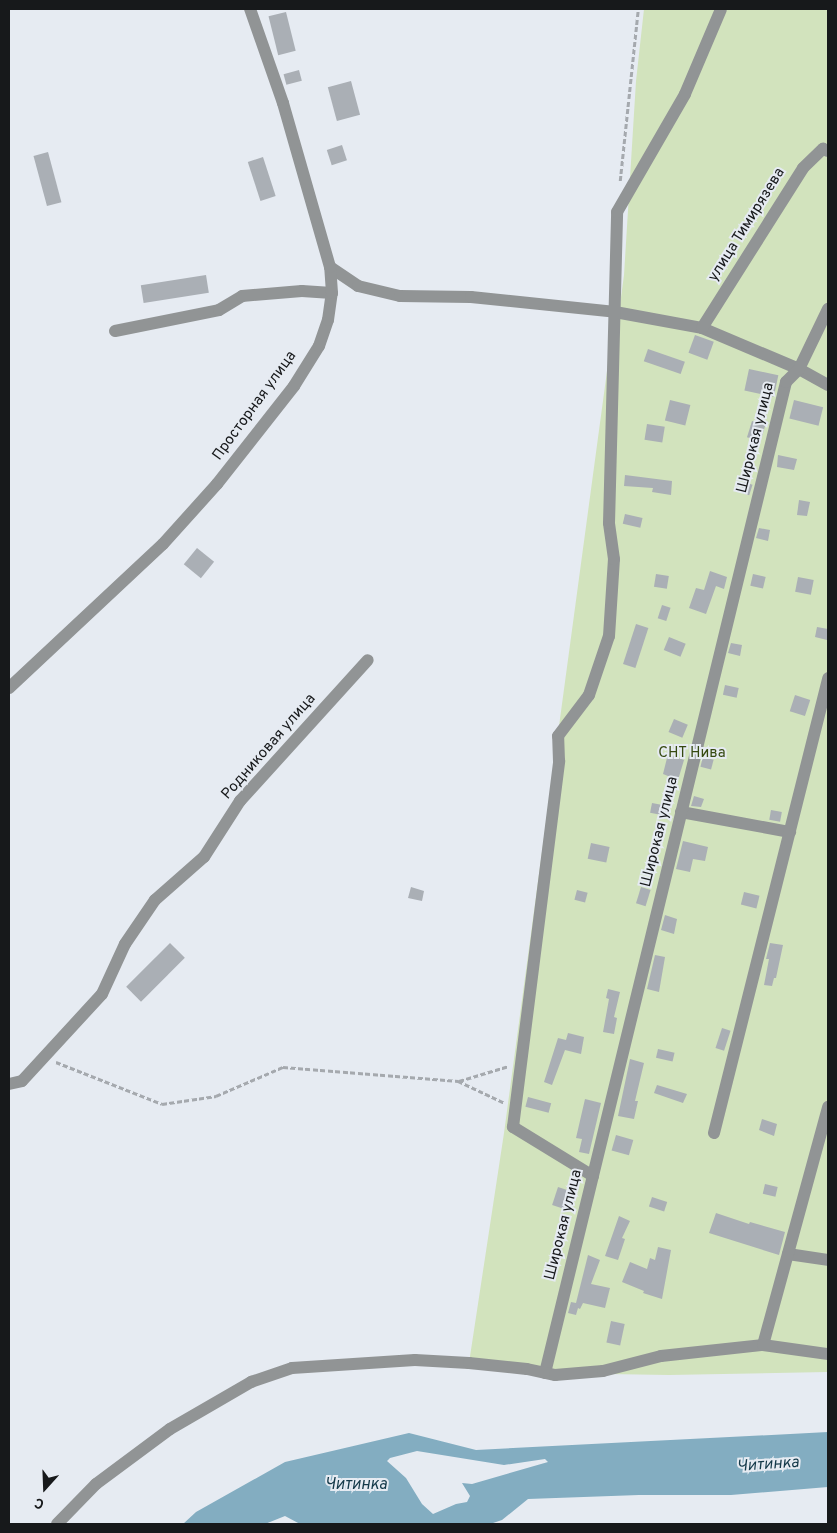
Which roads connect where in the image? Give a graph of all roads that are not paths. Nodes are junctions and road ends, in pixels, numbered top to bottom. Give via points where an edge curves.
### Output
1 (250, 9) edge
2 (721, 9) edge
3 (828, 136) edge
4 (826, 150) edge
5 (330, 267) junction
6 (332, 293) junction
7 (828, 309) edge
8 (615, 312) junction
9 (702, 328) junction
10 (115, 332) dead end
11 (800, 369) junction
12 (828, 385) edge
13 (368, 660) dead end
14 (828, 678) edge
15 (9, 688) edge
16 (681, 812) junction
17 (790, 832) junction
18 (9, 1084) edge
19 (828, 1107) edge
20 (714, 1133) dead end
21 (593, 1176) junction
22 (788, 1254) junction
23 (828, 1260) edge
24 (763, 1345) junction
25 (828, 1354) edge
26 (545, 1373) junction
27 (57, 1524) edge

1 - 5 street, Просторная улица via 283,103
2 - 8 street via 685,94 616,212
3 - 4 street
4 - 9 street, улица Тимирязева via 803,168
5 - 6 street, Просторная улица
5 - 8 street via 358,286 400,296 471,297
6 - 10 street via 302,291 242,296 219,310
6 - 15 street, Просторная улица via 328,320 319,346 294,386 217,484 163,544
7 - 11 street, Широкая улица
8 - 9 street
8 - 21 street via 610,523 614,559 609,636 589,694 558,736 559,761 513,1126
9 - 11 street
11 - 12 street
11 - 16 street, Широкая улица via 786,382
13 - 18 street, Родниковая улица via 240,801 204,857 155,900 125,944 102,994 22,1081
14 - 17 street
16 - 17 street
16 - 21 street, Широкая улица
17 - 20 street
19 - 22 street
21 - 26 street, Широкая улица
22 - 23 street
22 - 24 street
24 - 25 street
24 - 26 street via 661,1356 603,1371
26 - 27 street via 469,1362 415,1360 292,1368 251,1382 170,1429 96,1484

